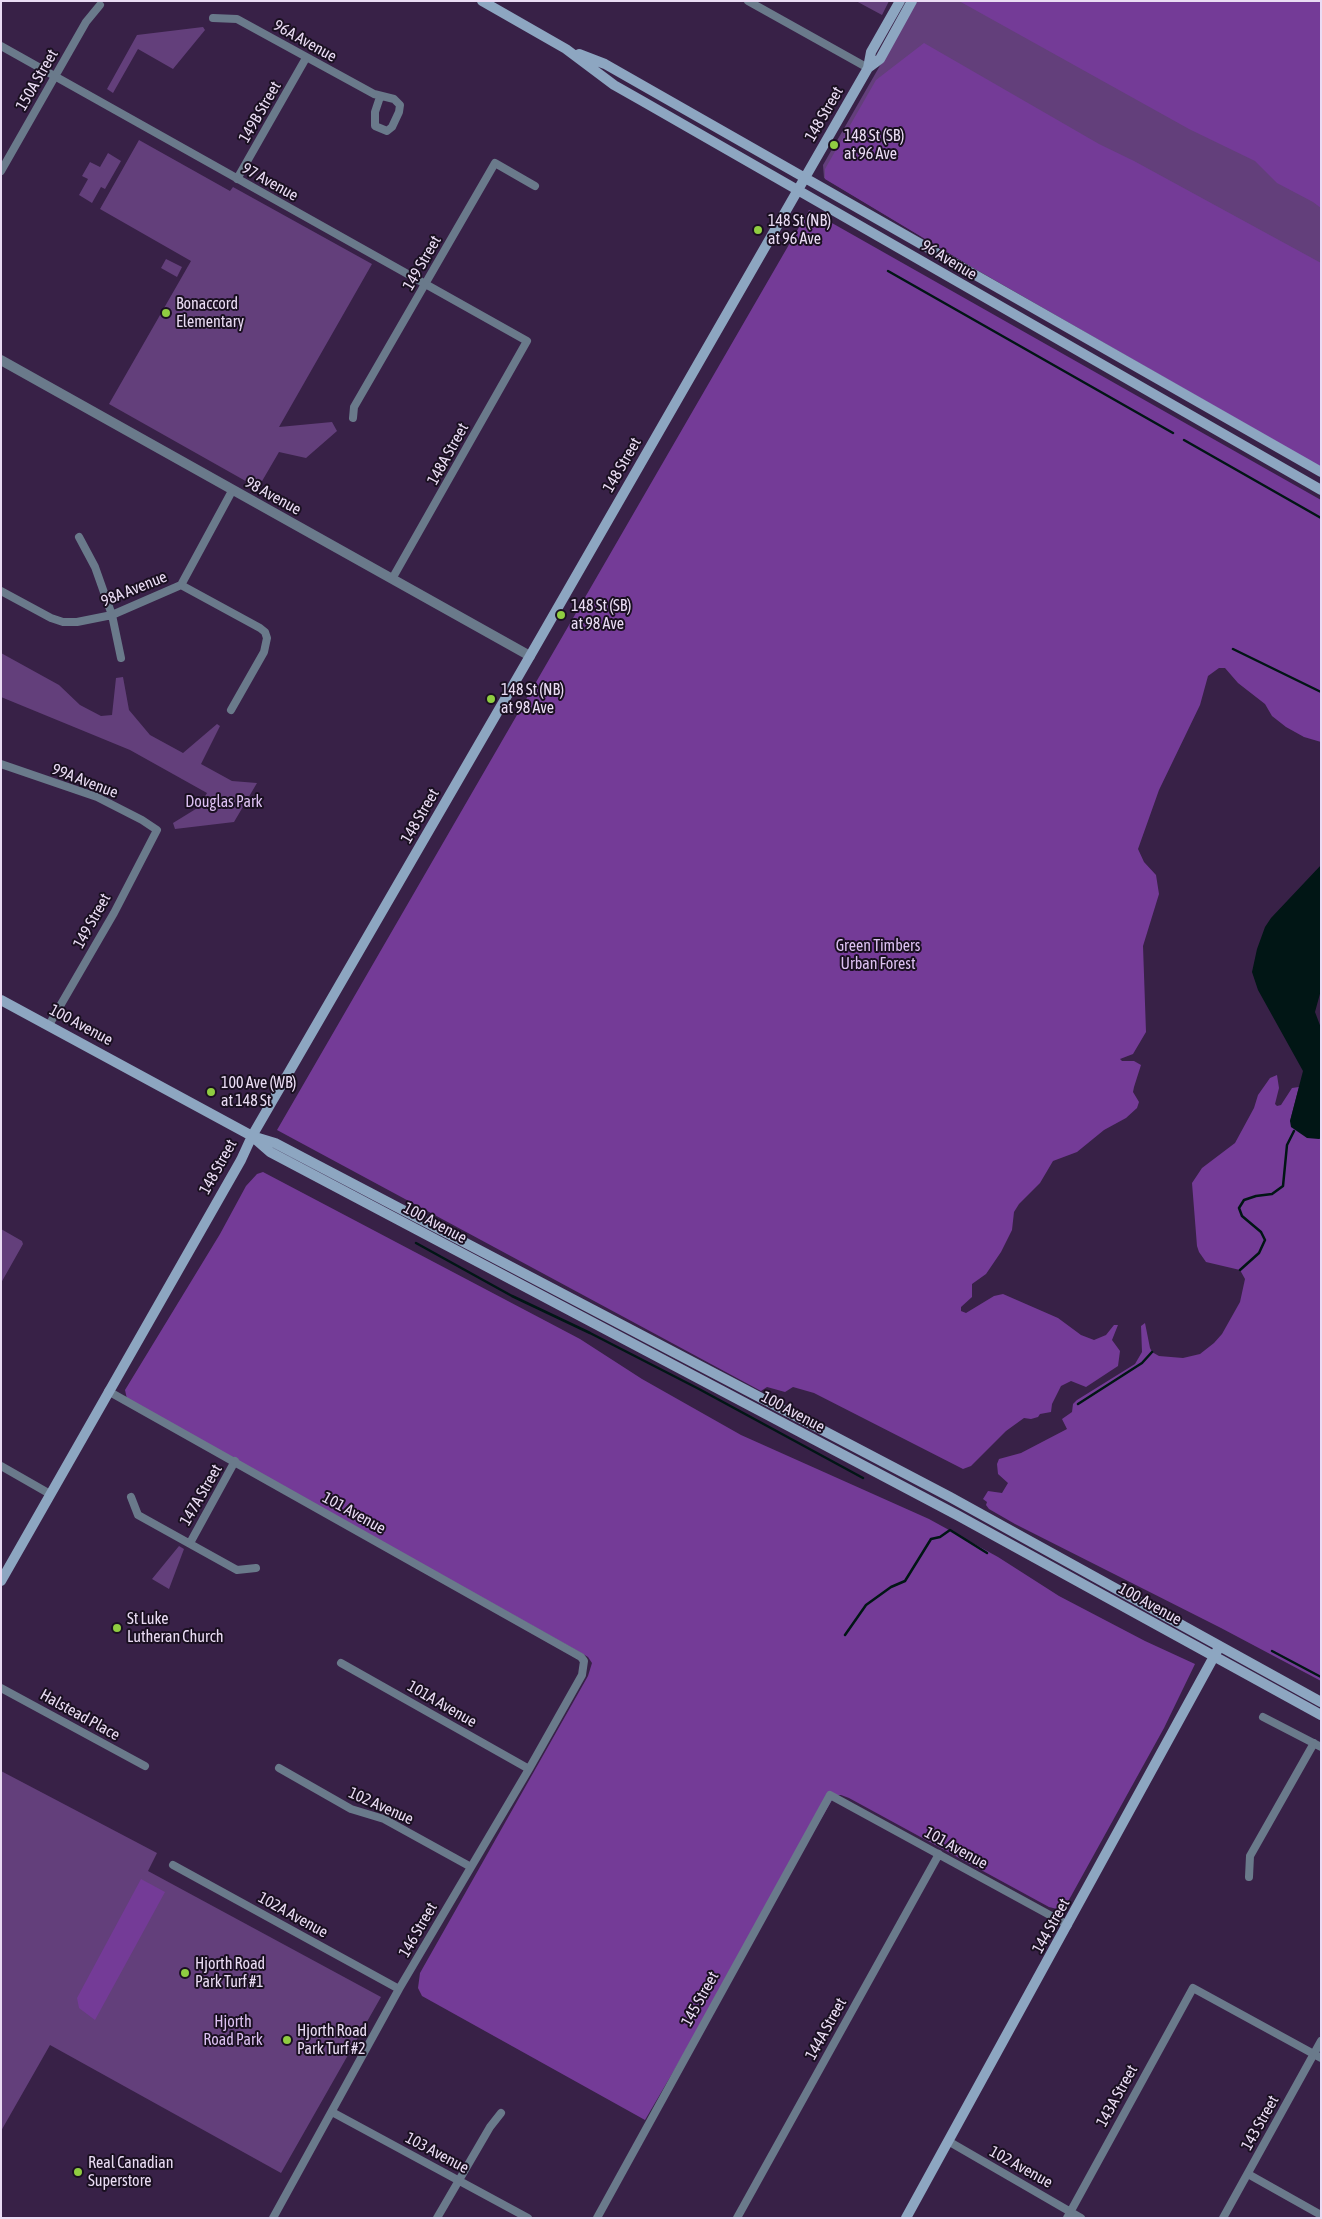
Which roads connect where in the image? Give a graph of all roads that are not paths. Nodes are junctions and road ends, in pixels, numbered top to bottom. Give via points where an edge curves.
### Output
1 (482, 1) edge
2 (748, 1) edge
3 (900, 1) edge
4 (912, 1) edge
5 (100, 5) dead end
6 (213, 18) dead end
7 (1, 46) edge
8 (566, 49) junction
9 (306, 58) junction
10 (868, 68) junction
11 (54, 76) junction
12 (380, 97) junction
13 (1, 171) edge
14 (805, 177) junction
15 (237, 179) junction
16 (535, 186) dead end
17 (798, 189) junction
18 (425, 285) junction
19 (527, 341) joint
20 (1, 360) edge
21 (353, 418) dead end
22 (1321, 472) edge
23 (1321, 490) edge
24 (232, 491) junction
25 (79, 537) dead end
26 (392, 580) junction
27 (181, 585) junction
28 (1, 591) edge
29 (112, 615) junction
30 (530, 656) junction
31 (121, 658) dead end
32 (231, 710) dead end
33 (1, 764) edge
34 (157, 830) joint
35 (1, 1000) edge
36 (50, 1025) junction
37 (252, 1136) junction
38 (108, 1391) junction
39 (235, 1461) junction
40 (1, 1466) edge
41 (50, 1494) junction
42 (131, 1497) dead end
43 (190, 1543) junction
44 (256, 1568) dead end
45 (1, 1581) edge
46 (1217, 1652) junction
47 (584, 1662) joint
48 (341, 1663) dead end
49 (1, 1688) edge
50 (1321, 1702) edge
51 (1321, 1715) edge
52 (1263, 1717) dead end
53 (1318, 1745) edge
54 (145, 1766) dead end
55 (279, 1768) dead end
56 (529, 1770) junction
57 (830, 1795) joint
58 (939, 1854) junction
59 (173, 1865) dead end
60 (471, 1867) junction
61 (1249, 1877) dead end
62 (1068, 1925) junction
63 (399, 1989) junction
64 (1321, 2041) edge
65 (1317, 2056) edge
66 (332, 2112) junction
67 (501, 2113) dead end
68 (948, 2141) junction
69 (1248, 2174) junction
70 (458, 2180) junction
71 (1069, 2214) edge
72 (1321, 2215) edge
73 (275, 2216) edge
74 (437, 2218) edge
75 (528, 2218) edge
76 (597, 2218) edge
77 (737, 2218) edge
78 (906, 2218) edge
79 (1081, 2218) edge
80 (1223, 2218) edge

1 - 8 main road, 96 Avenue
2 - 10 street
3 - 10 main road, 148 Street via 871,52
4 - 10 main road, 148 Street via 880,59
5 - 11 street, 150A Street via 86,22
6 - 9 street, 96A Avenue via 237,19
7 - 11 street, 97 Avenue
8 - 14 main road, 96 Avenue via 606,64
8 - 17 main road, 96 Avenue via 614,85
9 - 12 street, 96A Avenue
9 - 15 street, 149B Street
10 - 14 main road, 148 Street
11 - 13 street, 150A Street
11 - 15 street, 97 Avenue
12 - 12 street, 96A Avenue via 400,105 397,119 387,131 375,126
14 - 17 main road, 148 Street
14 - 22 main road, 96 Avenue
15 - 18 street, 97 Avenue
16 - 18 street, 149 Street via 495,163
17 - 23 main road, 96 Avenue
17 - 30 main road, 148 Street
18 - 19 street, 97 Avenue
18 - 21 street, 149 Street via 354,407
19 - 26 street, 148A Street
20 - 24 street, 98 Avenue
24 - 26 street, 98 Avenue
24 - 27 street
25 - 29 street via 95,568
26 - 30 street, 98 Avenue
27 - 29 street, 98A Avenue
27 - 32 street, 98A Avenue via 260,628 267,638 264,652
28 - 29 street, 98A Avenue via 63,622
29 - 31 street
30 - 37 main road, 148 Street
33 - 34 street, 99A Avenue via 98,797
34 - 36 street, 149 Street
35 - 36 main road, 100 Avenue
36 - 37 main road, 100 Avenue
37 - 38 main road, 148 Street
37 - 46 main road, 100 Avenue via 270,1152
38 - 39 street, 101 Avenue
38 - 41 main road, 148 Street
39 - 43 street, 147A Street
39 - 47 street, 101 Avenue via 581,1657
40 - 41 street
41 - 45 main road, 148 Street
42 - 43 street via 138,1515
43 - 44 street via 237,1570
46 - 50 main road, 100 Avenue
46 - 51 main road, 100 Avenue
46 - 62 main road, 144 Street
47 - 56 street, 146 Street via 582,1675
48 - 56 street, 101A Avenue
49 - 54 street, Halstead Place
52 - 53 street
53 - 61 street via 1250,1856
55 - 60 street, 102 Avenue via 351,1809 384,1819
56 - 60 street, 146 Street
57 - 58 street, 101 Avenue
57 - 76 street, 145 Street
58 - 62 street, 101 Avenue
58 - 77 street, 144A Street
59 - 63 street, 102A Avenue
60 - 63 street, 146 Street
62 - 68 main road, 144 Street
63 - 66 street, 146 Street
64 - 65 street, 143 Street
65 - 69 street, 143 Street
65 - 71 street, 143A Street via 1193,1988
66 - 70 street, 103 Avenue
66 - 73 street, 146 Street
67 - 70 street
68 - 71 street, 102 Avenue
68 - 78 main road, 144 Street
69 - 72 street
69 - 80 street, 143 Street
70 - 74 street
70 - 75 street, 103 Avenue
71 - 79 street, 102 Avenue

